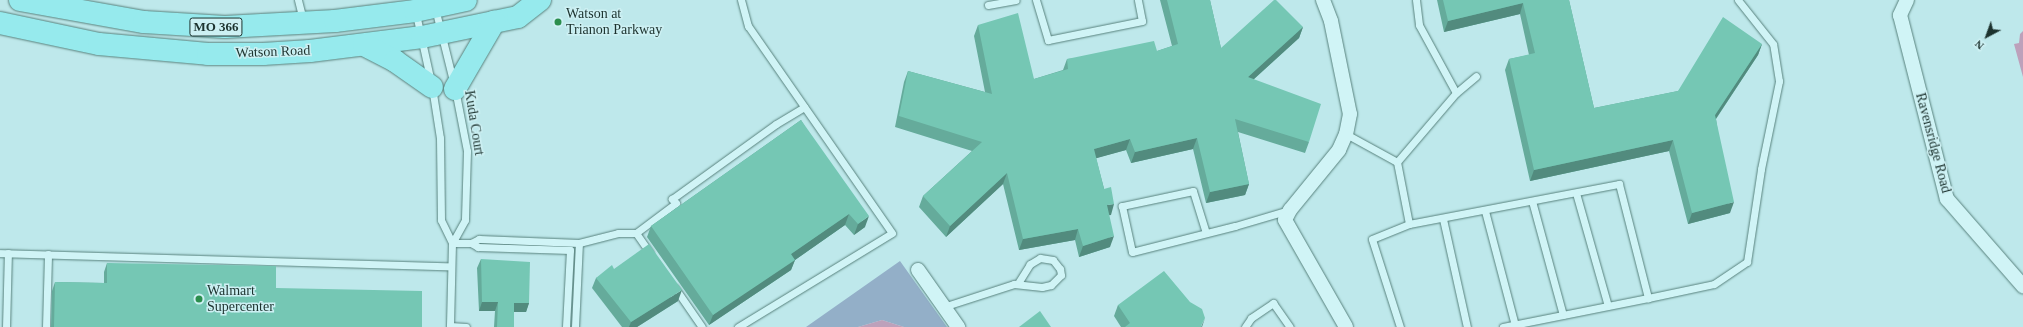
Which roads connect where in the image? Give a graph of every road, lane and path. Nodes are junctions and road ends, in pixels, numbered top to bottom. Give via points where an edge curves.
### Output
1 (20, 0) edge
2 (298, 0) edge
3 (466, 0) edge
4 (540, 0) edge
5 (741, 0) edge
6 (1016, 0) edge
7 (1036, 0) edge
8 (1138, 0) edge
9 (1323, 0) edge
10 (1330, 0) edge
11 (1416, 0) edge
12 (1738, 0) edge
13 (1907, 0) edge
14 (988, 5) dead end
15 (425, 9) junction
16 (1331, 21) junction
17 (494, 22) junction
18 (0, 23) edge
19 (304, 24) junction
20 (432, 35) junction
21 (364, 45) junction
22 (1476, 76) dead end
23 (432, 87) junction
24 (455, 89) junction
25 (1456, 93) junction
26 (804, 107) junction
27 (1346, 134) junction
28 (1398, 162) junction
29 (1576, 193) junction
30 (1532, 202) junction
31 (1290, 210) junction
32 (1485, 210) junction
33 (1443, 219) junction
34 (1409, 224) junction
35 (636, 232) junction
36 (1206, 233) junction
37 (452, 243) junction
38 (471, 243) junction
39 (579, 243) junction
40 (0, 253) edge
41 (8, 253) junction
42 (48, 254) junction
43 (653, 258) edge
44 (450, 266) junction
45 (918, 270) dead end
46 (671, 283) edge
47 (1018, 283) junction
48 (2023, 286) edge
49 (3, 290) edge
50 (1648, 298) junction
51 (1608, 306) junction
52 (944, 307) junction
53 (1563, 315) junction
54 (1515, 325) junction
55 (6, 327) edge
56 (46, 327) edge
57 (450, 327) edge
58 (466, 327) edge
59 (566, 327) edge
60 (575, 327) edge
61 (702, 327) edge
62 (738, 327) edge
63 (958, 327) edge
64 (1245, 327) edge
65 (1290, 327) edge
66 (1346, 327) edge
67 (1400, 327) edge
68 (1467, 327) edge
69 (1503, 327) edge

1 - 19 main road, Watson Road / MO 366 via 108,18 185,26
2 - 19 lane
3 - 15 main road, Watson Road / MO 366
4 - 17 main road, Watson Road / MO 366 via 518,16
5 - 26 lane via 748,26
6 - 14 lane
7 - 8 lane via 1048,40 1142,21
9 - 16 street
10 - 16 street
11 - 25 lane via 1419,25
12 - 50 lane via 1773,44 1779,81 1761,169 1747,262 1714,284
13 - 48 street, Ravensridge Road via 1900,14 1948,199
15 - 19 main road, Watson Road / MO 366
15 - 20 lane, Kuda Court
15 - 20 lane, Kuda Court
16 - 27 street via 1350,114
17 - 20 main road, Watson Road / MO 366
17 - 24 main road
18 - 21 main road, Watson Road / MO 366 via 99,44 155,51 263,54
20 - 21 main road, Watson Road / MO 366
20 - 23 lane, Kuda Court
20 - 24 lane, Kuda Court
21 - 23 main road via 395,61
22 - 25 lane
23 - 37 lane, Kuda Court via 440,138 441,220
24 - 37 lane, Kuda Court via 467,151 467,177 465,220
25 - 28 lane
26 - 35 lane via 776,124 672,199 676,203
26 - 62 lane via 892,233
27 - 28 lane
27 - 31 street via 1339,150
28 - 34 lane
29 - 30 lane
29 - 50 lane via 1619,184
29 - 51 lane
30 - 32 lane
30 - 53 lane
31 - 36 lane
31 - 66 street via 1285,220
32 - 33 lane
32 - 54 lane
33 - 34 lane
33 - 68 lane
34 - 67 lane via 1372,239
35 - 39 lane via 618,233
35 - 43 lane
36 - 36 lane via 1132,252 1122,206 1193,191
37 - 38 lane
37 - 44 lane, Kuda Court
38 - 39 lane via 479,239
38 - 59 lane via 478,247 570,250
39 - 60 lane
40 - 41 lane
41 - 42 lane
41 - 49 lane
42 - 44 lane
42 - 56 lane
44 - 57 lane, Kuda Court
45 - 52 street
46 - 61 lane
47 - 47 lane via 1042,287 1051,285 1061,275 1060,269 1053,260 1040,258 1030,264
47 - 52 lane
49 - 55 lane
50 - 51 lane
51 - 53 lane
52 - 63 street
53 - 54 lane
54 - 69 lane
57 - 58 lane
64 - 65 lane via 1251,318 1273,303

